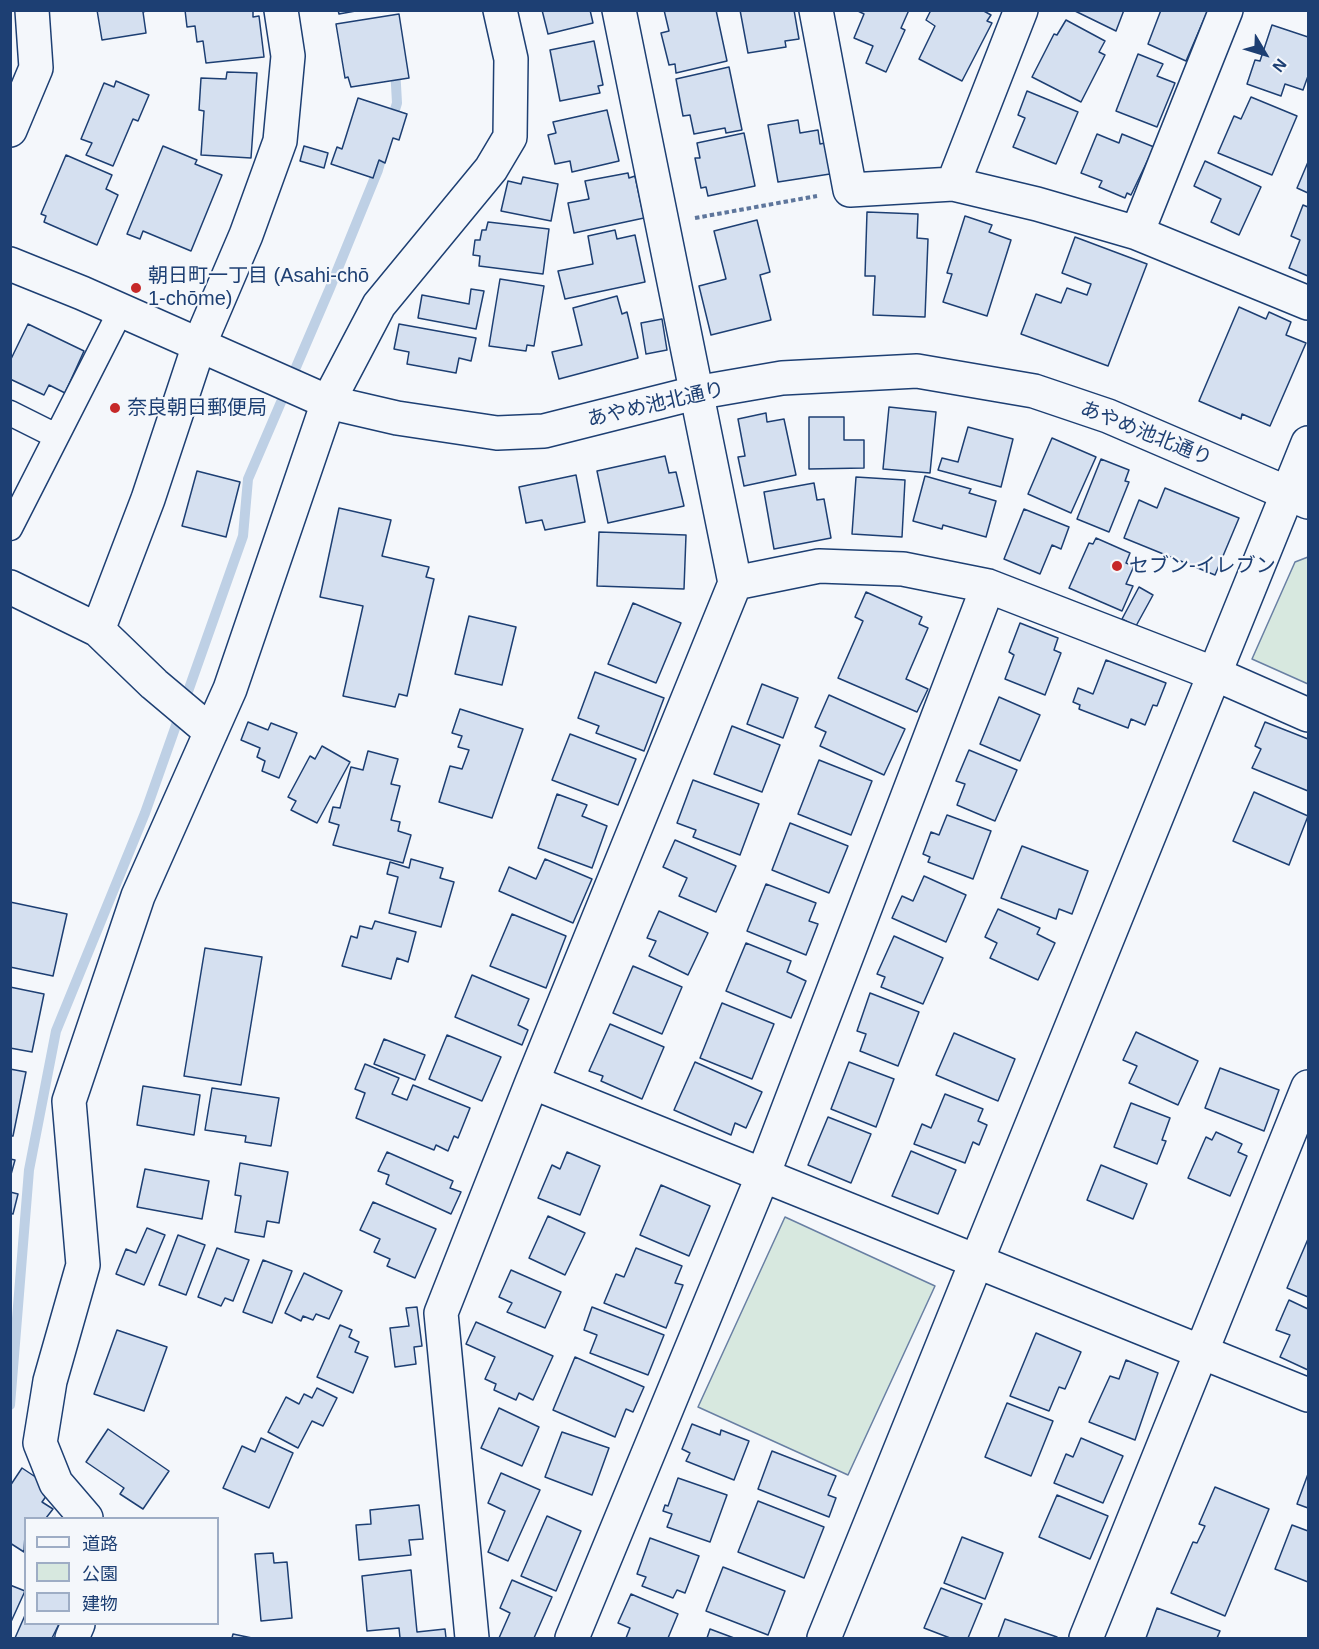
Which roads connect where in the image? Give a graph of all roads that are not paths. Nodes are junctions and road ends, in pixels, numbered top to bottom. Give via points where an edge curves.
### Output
1 (33, 10) edge
2 (281, 10) edge
3 (500, 10) edge
4 (619, 10) edge
5 (816, 10) edge
6 (1021, 10) edge
7 (1226, 10) edge
8 (10, 130) edge
9 (953, 184) junction
10 (1137, 233) junction
11 (10, 264) edge
12 (1308, 303) edge
13 (122, 310) junction
14 (199, 345) junction
15 (694, 393) junction
16 (328, 402) junction
17 (10, 412) edge
18 (56, 436) junction
19 (1308, 443) edge
20 (1298, 498) edge
21 (10, 528) edge
22 (735, 583) junction
23 (988, 586) junction
24 (10, 587) edge
25 (98, 630) junction
26 (1215, 674) junction
27 (1308, 715) edge
28 (211, 732) junction
29 (532, 1082) junction
30 (1308, 1087) edge
31 (763, 1175) junction
32 (977, 1262) junction
33 (1202, 1352) junction
34 (1308, 1395) edge
35 (85, 1517) edge
36 (472, 1638) edge
37 (572, 1638) edge
38 (824, 1638) edge
39 (1086, 1638) edge

1 - 8 street via 36,68
2 - 14 street via 288,56 280,141 246,235
3 - 16 street via 511,59 510,137 490,169 379,305
4 - 15 street
5 - 9 street via 850,190
6 - 9 street
7 - 10 street
9 - 10 street
10 - 12 street
11 - 13 street, あやめ池北通り
13 - 14 street, あやめ池北通り
13 - 18 street
14 - 16 street, あやめ池北通り
14 - 25 street via 148,499
15 - 16 street, あやめ池北通り via 544,431 497,433 397,418
15 - 20 street, あやめ池北通り via 783,378 848,374 917,371 970,378 1034,391 1108,416
15 - 22 street
16 - 28 street via 264,595
17 - 18 street
18 - 21 street
19 - 20 street
20 - 26 street
22 - 23 street via 819,567 903,569
22 - 29 street
23 - 26 street
23 - 31 street
24 - 25 street
25 - 28 street
26 - 27 street
26 - 32 street
28 - 35 street via 138,896 69,1101 83,1265 50,1381 40,1443 56,1483
29 - 31 street
29 - 36 street via 441,1313
30 - 33 street
31 - 32 street
31 - 37 street
32 - 33 street
32 - 38 street
33 - 34 street
33 - 39 street

